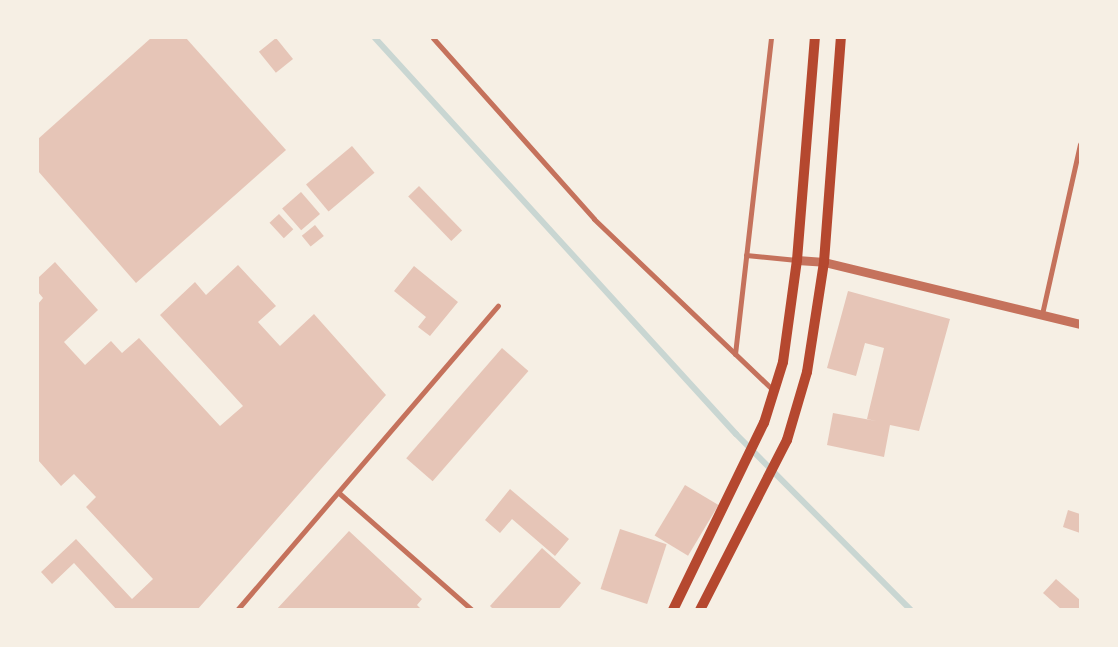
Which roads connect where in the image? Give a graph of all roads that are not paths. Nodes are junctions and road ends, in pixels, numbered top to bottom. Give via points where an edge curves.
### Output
1 (433, 38) edge
2 (771, 38) edge
3 (815, 38) edge
4 (841, 38) edge
5 (1080, 144) edge
6 (746, 255) junction
7 (797, 260) junction
8 (824, 262) junction
9 (498, 305) dead end
10 (1042, 314) junction
11 (1080, 324) edge
12 (735, 354) junction
13 (774, 391) junction
14 (339, 493) junction
15 (237, 610) edge
16 (472, 610) edge
17 (673, 610) edge
18 (700, 610) edge

1 - 12 street via 594,220
2 - 6 street
3 - 7 main road
4 - 8 main road
5 - 10 street
6 - 7 street
6 - 12 street
7 - 8 street
7 - 13 main road via 783,362
8 - 10 street
8 - 18 main road via 807,372 788,440
9 - 14 street
10 - 11 street
12 - 13 street
13 - 17 main road via 764,423
14 - 15 street
14 - 16 street

